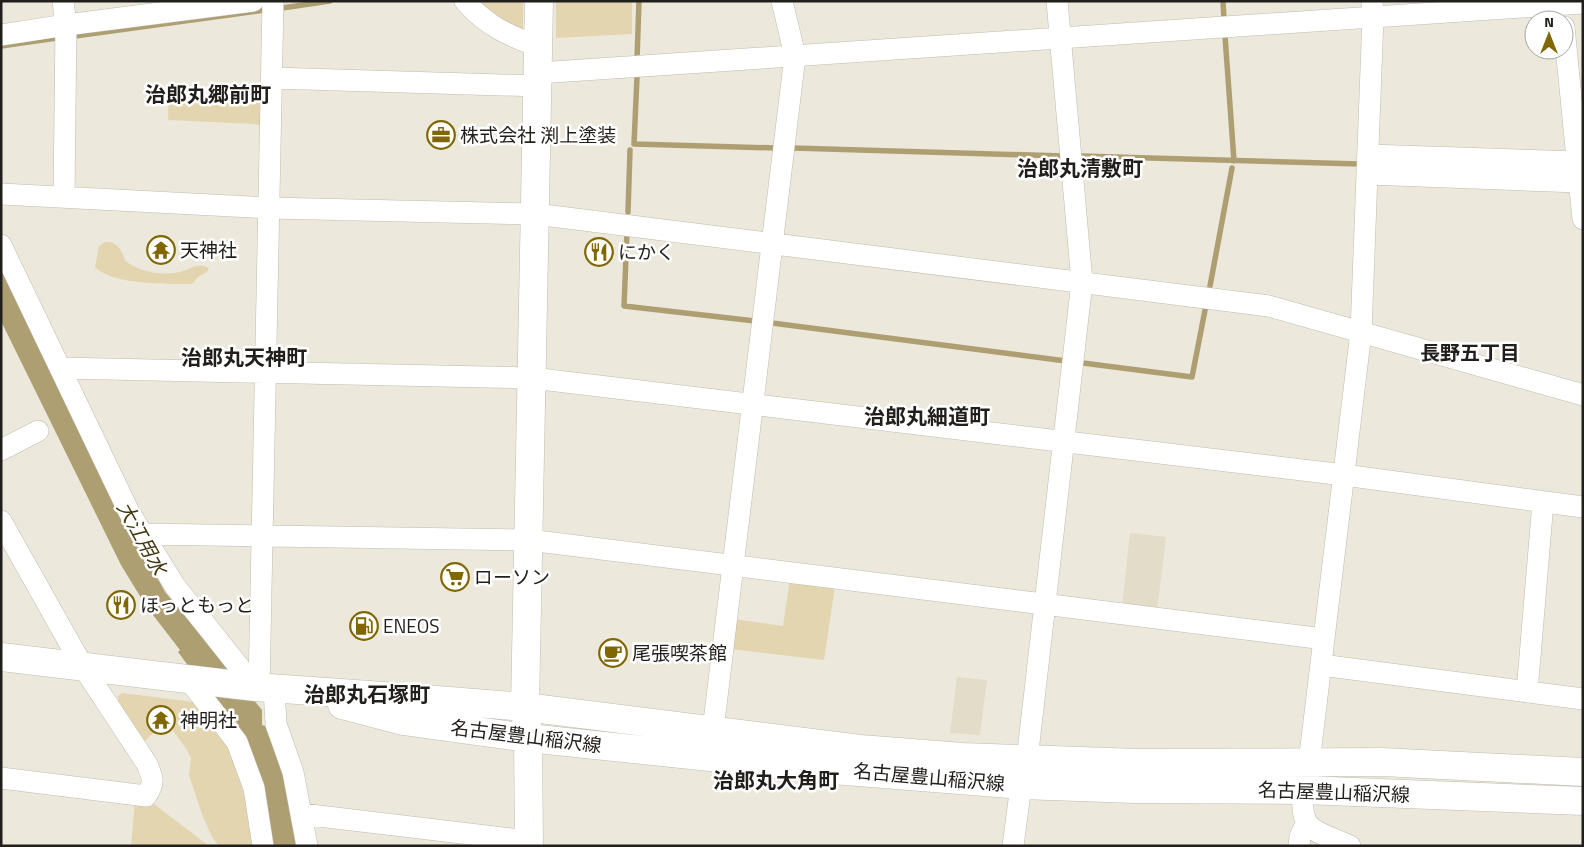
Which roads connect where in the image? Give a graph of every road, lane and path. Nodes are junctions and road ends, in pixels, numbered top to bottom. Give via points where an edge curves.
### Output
1 (63, 1) edge
2 (254, 1) edge
3 (273, 1) edge
4 (465, 1) edge
5 (539, 1) edge
6 (782, 1) edge
7 (1057, 1) edge
8 (193, 5) edge
9 (1574, 7) edge
10 (1373, 9) edge
11 (66, 25) junction
12 (1, 35) edge
13 (1060, 38) junction
14 (538, 46) junction
15 (795, 56) junction
16 (1567, 60) edge
17 (272, 78) junction
18 (538, 80) junction
19 (1368, 165) junction
20 (1578, 172) junction
21 (1, 194) edge
22 (64, 197) junction
23 (269, 208) junction
24 (536, 214) junction
25 (1583, 219) edge
26 (772, 244) junction
27 (1, 246) edge
28 (1082, 282) junction
29 (1361, 332) junction
30 (60, 368) junction
31 (266, 373) junction
32 (532, 378) junction
33 (1583, 395) edge
34 (753, 404) junction
35 (38, 431) dead end
36 (1064, 442) junction
37 (1, 450) edge
38 (1344, 475) junction
39 (1544, 502) junction
40 (1583, 507) edge
41 (1, 521) edge
42 (142, 534) junction
43 (262, 536) junction
44 (529, 540) junction
45 (733, 565) junction
46 (1045, 605) junction
47 (1324, 639) junction
48 (1, 657) edge
49 (1321, 665) junction
50 (83, 667) junction
51 (192, 680) junction
52 (264, 688) junction
53 (1526, 692) junction
54 (1583, 699) edge
55 (525, 707) junction
56 (714, 730) junction
57 (528, 738) junction
58 (1309, 763) junction
59 (1024, 772) junction
60 (1583, 772) edge
61 (1, 778) edge
62 (1304, 790) junction
63 (1583, 801) edge
64 (302, 814) junction
65 (1306, 824) junction
66 (529, 844) edge
67 (263, 846) edge
68 (307, 846) edge
69 (1013, 846) edge
70 (1298, 846) edge
71 (1350, 846) edge

1 - 11 street
2 - 8 street
3 - 17 street
4 - 14 street via 496,29
5 - 14 main road
6 - 15 street
7 - 13 street
8 - 11 street
9 - 10 street
10 - 13 street
10 - 19 street
11 - 12 street
11 - 22 street
13 - 15 street
13 - 28 street
14 - 18 main road
15 - 18 street
15 - 26 street
16 - 20 street
17 - 18 street
17 - 23 street
18 - 24 main road
19 - 20 street
19 - 29 street
20 - 25 street
21 - 22 street
22 - 23 street
23 - 24 street
23 - 31 street
24 - 26 street
24 - 32 main road
26 - 28 street
26 - 34 street
27 - 30 street
28 - 29 street via 1269,306
28 - 36 street
29 - 33 street
29 - 38 street
30 - 31 street
30 - 42 street
31 - 32 street
31 - 43 street
32 - 34 street
32 - 44 main road
34 - 36 street
34 - 45 street
35 - 37 street
36 - 38 street
36 - 46 street
38 - 39 street
38 - 47 street
39 - 40 street
39 - 53 street
41 - 50 street
42 - 43 street
42 - 52 street via 175,586
43 - 44 street
43 - 52 street
44 - 45 street
44 - 55 main road
45 - 46 street
45 - 56 street
46 - 47 street
46 - 59 street
47 - 49 street
48 - 50 main road
49 - 53 street
49 - 58 street
50 - 51 main road
50 - 61 street via 147,764 153,778 146,796
51 - 52 main road
51 - 67 street via 237,742 254,788
52 - 55 main road, 名古屋豊山稲沢線
52 - 57 main road, 名古屋豊山稲沢線 via 403,721
52 - 64 street via 293,772
53 - 54 street
55 - 56 main road, 名古屋豊山稲沢線
55 - 57 main road
56 - 59 main road, 名古屋豊山稲沢線 via 860,749 963,757
57 - 59 main road, 名古屋豊山稲沢線 via 833,770
57 - 66 main road
58 - 59 main road, 名古屋豊山稲沢線 via 1138,763
58 - 60 main road, 名古屋豊山稲沢線 via 1382,762
59 - 62 main road, 名古屋豊山稲沢線 via 1134,789
59 - 69 street
62 - 63 main road, 名古屋豊山稲沢線
62 - 65 street via 1302,801
64 - 66 street
64 - 68 street
65 - 70 street
65 - 71 street

